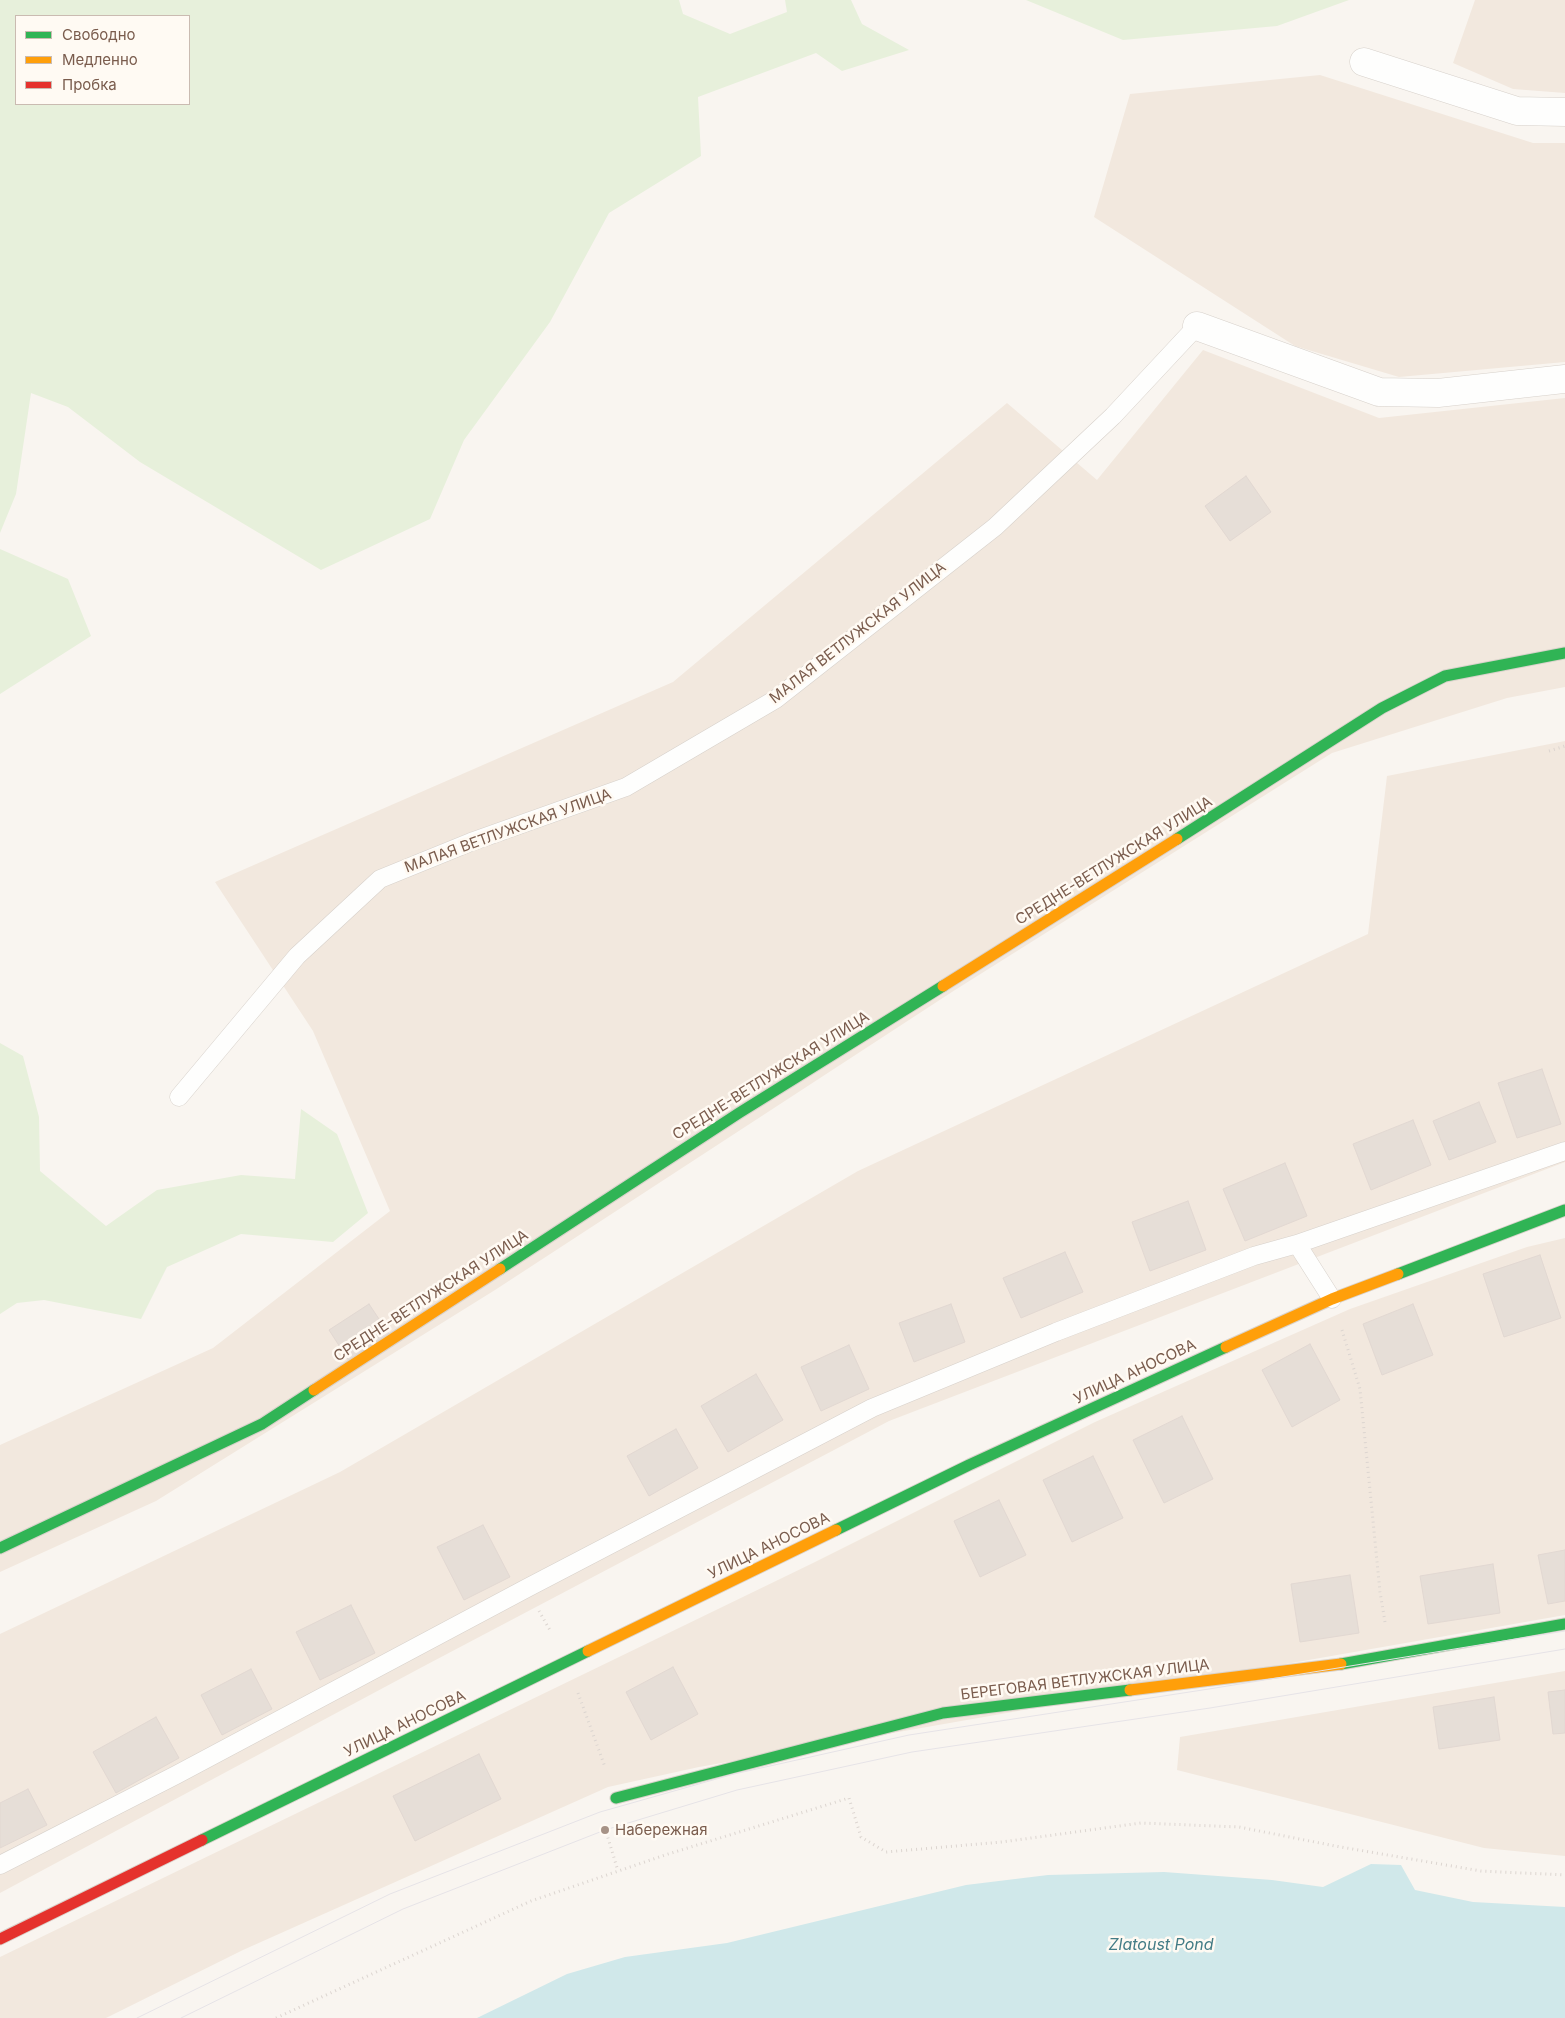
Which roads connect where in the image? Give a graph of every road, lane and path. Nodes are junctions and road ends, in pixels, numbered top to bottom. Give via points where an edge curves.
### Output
1 (1364, 62) dead end
2 (1565, 112) edge
3 (1197, 326) joint
4 (1565, 379) edge
5 (1565, 653) edge
6 (1565, 746) edge
7 (1549, 751) dead end
8 (179, 1097) dead end
9 (1565, 1151) edge
10 (1565, 1210) edge
11 (1297, 1244) junction
12 (1332, 1299) junction
13 (0, 1548) edge
14 (527, 1588) junction
15 (1565, 1624) edge
16 (1391, 1655) junction
17 (566, 1662) junction
18 (616, 1798) junction
19 (0, 1865) edge
20 (618, 1871) junction
21 (1565, 1875) edge
22 (0, 1939) edge
23 (276, 2018) edge

1 - 2 street via 1517,111
3 - 4 street, МАЛАЯ ВЕТЛУЖСКАЯ УЛИЦА via 1379,392 1438,393
3 - 8 lane, МАЛАЯ ВЕТЛУЖСКАЯ УЛИЦА via 1113,416 995,527 776,699 626,787 471,842 380,879 297,956
5 - 13 street, СРЕДНЕ-ВЕТЛУЖСКАЯ УЛИЦА via 1445,676 1382,708 739,1113 262,1424
6 - 7 path
9 - 11 lane
10 - 12 street, УЛИЦА АНОСОВА
11 - 12 lane
11 - 14 lane via 1254,1256 1056,1332 872,1408
12 - 16 path via 1360,1389 1380,1592
12 - 17 street, УЛИЦА АНОСОВА via 969,1465
14 - 17 path
14 - 19 lane
15 - 16 street, БЕРЕГОВАЯ ВЕТЛУЖСКАЯ УЛИЦА
16 - 18 street, БЕРЕГОВАЯ ВЕТЛУЖСКАЯ УЛИЦА via 943,1713
17 - 18 path
17 - 22 street, УЛИЦА АНОСОВА
18 - 20 path via 600,1812
20 - 21 path via 849,1798 861,1837 886,1852 1002,1842 1142,1824 1238,1827 1481,1871
20 - 23 path via 531,1901

